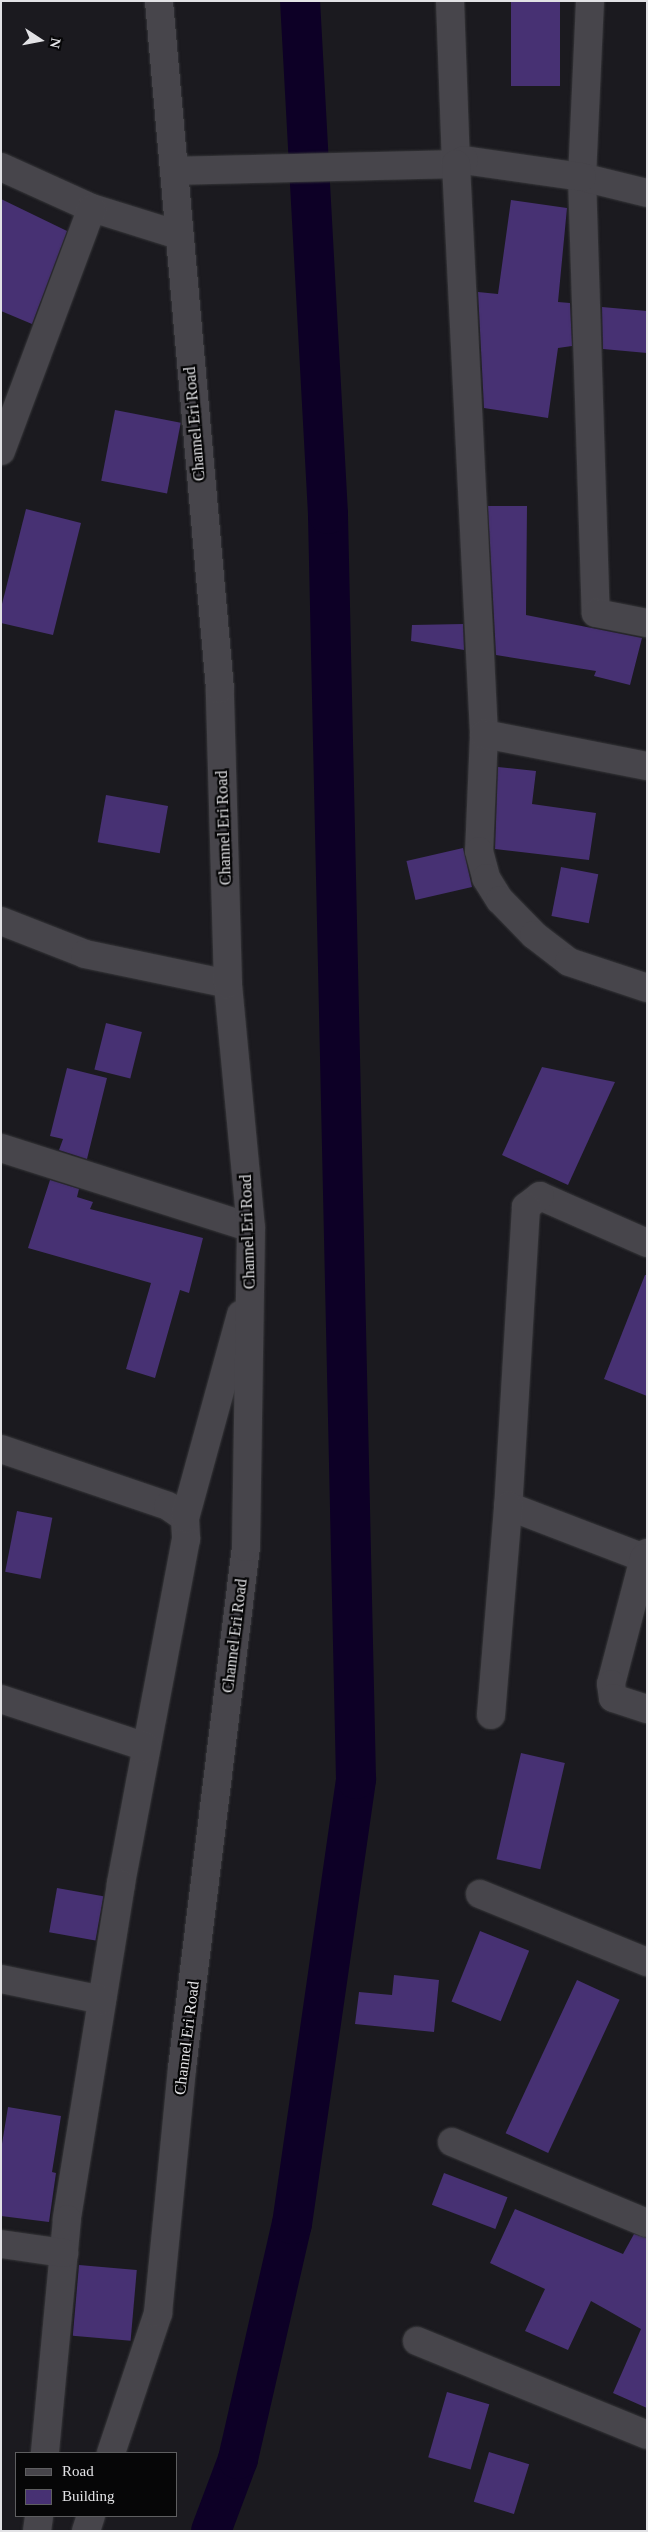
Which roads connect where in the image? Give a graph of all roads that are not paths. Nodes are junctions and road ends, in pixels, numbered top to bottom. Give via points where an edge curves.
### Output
1 (160, 1) edge
2 (450, 1) edge
3 (590, 1) edge
4 (456, 164) junction
5 (1, 167) edge
6 (174, 171) junction
7 (582, 177) junction
8 (647, 193) edge
9 (92, 208) junction
10 (178, 235) junction
11 (1, 451) edge
12 (647, 623) edge
13 (484, 734) junction
14 (647, 766) edge
15 (1, 921) edge
16 (228, 984) junction
17 (647, 988) edge
18 (1, 1148) edge
19 (251, 1228) junction
20 (647, 1243) edge
21 (251, 1278) junction
22 (1, 1449) edge
23 (508, 1506) junction
24 (185, 1518) junction
25 (646, 1556) edge
26 (1, 1699) edge
27 (647, 1709) edge
28 (491, 1715) dead end
29 (146, 1746) junction
30 (480, 1894) dead end
31 (647, 1962) edge
32 (1, 1979) edge
33 (102, 2000) junction
34 (452, 2142) dead end
35 (647, 2223) edge
36 (1, 2244) edge
37 (64, 2253) junction
38 (417, 2341) dead end
39 (647, 2434) edge
40 (45, 2452) edge
41 (111, 2452) edge
42 (39, 2517) edge
43 (90, 2517) edge
44 (37, 2531) edge
45 (86, 2531) edge

1 - 6 street, Channel Eri Road
2 - 4 street
3 - 7 street
4 - 6 street
4 - 7 street via 464,160
4 - 13 street
5 - 9 street
6 - 10 street, Channel Eri Road
7 - 8 street
7 - 12 street via 596,613
9 - 10 street
9 - 11 street
10 - 16 street, Channel Eri Road via 220,689
13 - 14 street
13 - 17 street via 479,851 491,885 534,935 569,962
15 - 16 street via 85,954
16 - 19 street, Channel Eri Road
18 - 19 street
19 - 21 street, Channel Eri Road
20 - 23 street via 540,1196 526,1207
21 - 24 street
21 - 41 street, Channel Eri Road via 246,1547 182,2068 158,2314
22 - 24 street via 168,1506
23 - 25 street
23 - 28 street
24 - 29 street via 186,1539
25 - 27 street via 611,1684 614,1698
26 - 29 street
29 - 33 street
30 - 31 street
32 - 33 street
33 - 37 street
34 - 35 street
36 - 37 street
37 - 40 street
38 - 39 street
42 - 44 street
43 - 45 street

